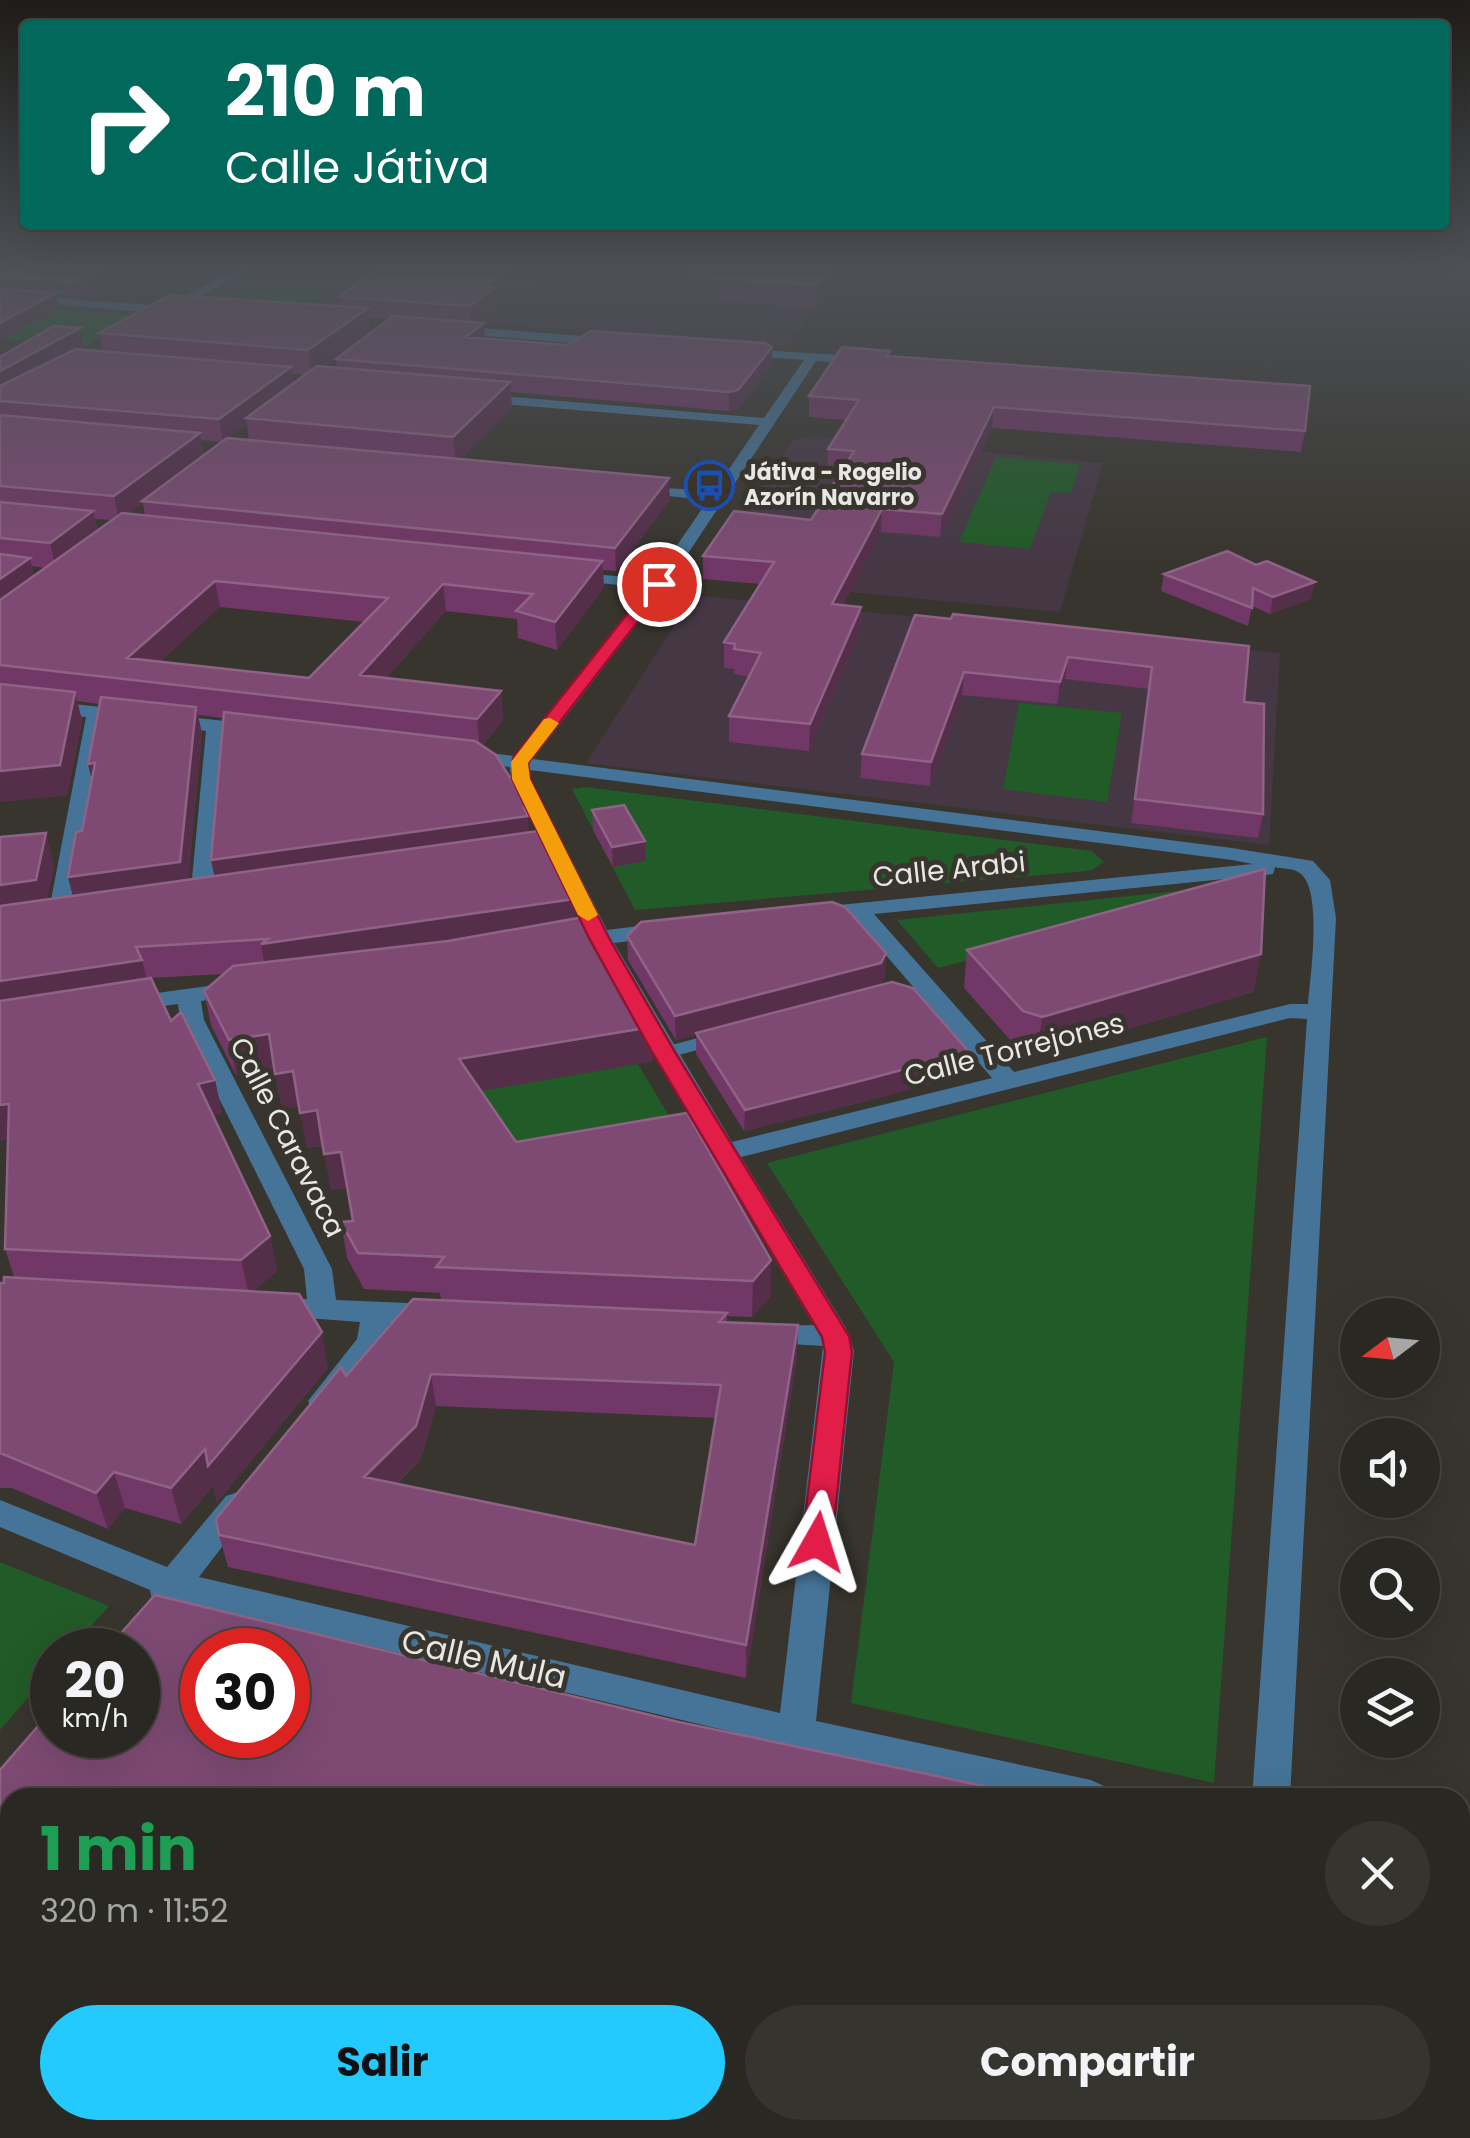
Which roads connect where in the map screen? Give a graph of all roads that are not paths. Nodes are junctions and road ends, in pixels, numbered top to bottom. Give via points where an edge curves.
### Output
1 (807, 365) edge
2 (455, 396) edge
3 (768, 422) junction
4 (619, 487) edge
5 (716, 496) junction
6 (560, 574) edge
7 (659, 584) junction
8 (0, 702) edge
9 (96, 712) junction
10 (216, 726) junction
11 (272, 732) edge
12 (441, 753) edge
13 (520, 762) junction
14 (1305, 866) junction
15 (201, 900) edge
16 (857, 908) junction
17 (800, 914) edge
18 (58, 921) edge
19 (688, 927) edge
20 (599, 938) junction
21 (562, 944) edge
22 (264, 986) edge
23 (188, 995) junction
24 (104, 1008) edge
25 (1320, 1012) junction
26 (738, 1033) edge
27 (664, 1052) junction
28 (1009, 1082) junction
29 (724, 1153) junction
30 (247, 1307) edge
31 (323, 1310) junction
32 (376, 1312) junction
33 (452, 1316) edge
34 (738, 1332) edge
35 (836, 1336) junction
36 (298, 1432) edge
37 (261, 1477) edge
38 (0, 1513) edge
39 (161, 1598) junction
40 (796, 1733) junction
41 (1046, 1788) edge
42 (1272, 1788) edge

1 - 3 street
2 - 3 street
3 - 5 street
4 - 5 street
5 - 7 street
6 - 7 street
7 - 13 street
8 - 9 street
9 - 10 street
9 - 18 street
10 - 11 street
10 - 15 street
12 - 13 street
13 - 14 street
13 - 20 street via 545,851
14 - 16 street, Calle Arabi
14 - 25 street via 1320,880 1325,918
16 - 17 street, Calle Arabi
16 - 28 street via 915,988
19 - 20 street
20 - 21 street
20 - 27 street
22 - 23 street
23 - 24 street
23 - 31 street, Calle Caravaca via 192,1020 318,1269
25 - 28 street, Calle Torrejones via 1290,1010
25 - 42 street
26 - 27 lane
27 - 29 street
28 - 29 street, Calle Torrejones
29 - 35 street
30 - 31 street
31 - 32 street
32 - 33 street
32 - 36 street via 371,1342
34 - 35 street
35 - 40 street
37 - 39 street
38 - 39 street, Calle Mula
39 - 40 street, Calle Mula
40 - 41 street, Calle Mula

